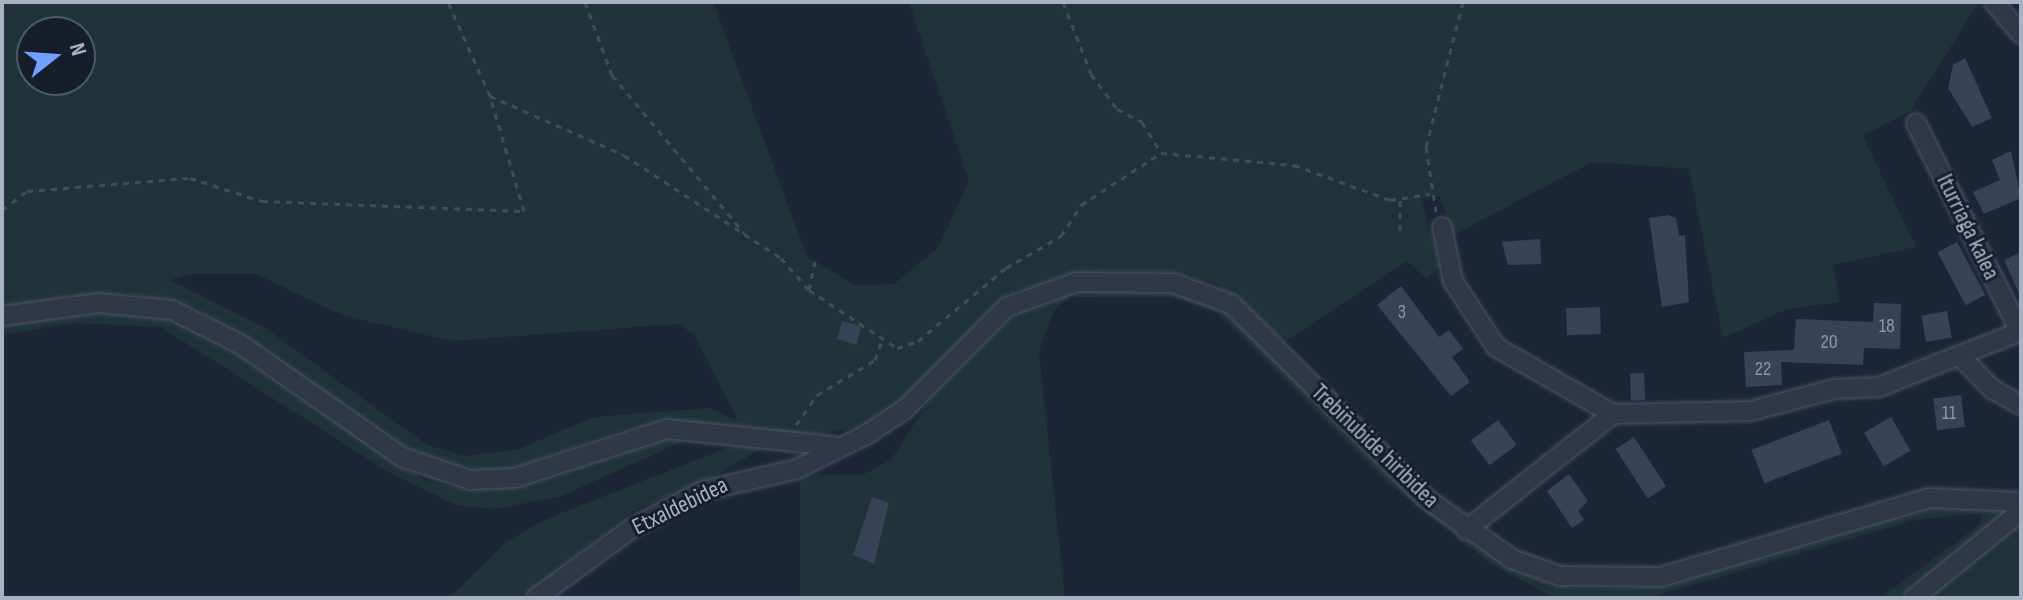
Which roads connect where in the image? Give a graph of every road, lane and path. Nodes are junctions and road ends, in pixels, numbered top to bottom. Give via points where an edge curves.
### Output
1 (448, 2) edge
2 (585, 2) edge
3 (1063, 2) edge
4 (1463, 2) edge
5 (1994, 2) edge
6 (2021, 34) edge
7 (490, 96) junction
8 (1916, 123) dead end
9 (1161, 153) junction
10 (1400, 199) junction
11 (2, 210) edge
12 (1442, 227) dead end
13 (1400, 230) dead end
14 (746, 236) junction
15 (815, 262) dead end
16 (809, 290) junction
17 (2, 316) edge
18 (2020, 331) edge
19 (881, 343) junction
20 (1961, 357) junction
21 (2021, 405) edge
22 (1613, 414) junction
23 (840, 446) junction
24 (794, 447) junction
25 (2021, 502) edge
26 (2021, 511) edge
27 (1466, 530) junction
28 (536, 598) edge
29 (1914, 598) edge

1 - 7 path
2 - 14 path via 612,75 634,107
3 - 9 path via 1091,74 1117,109 1142,122
4 - 10 path via 1426,147 1430,194
5 - 6 street
7 - 11 path via 524,211 262,201 190,178 27,191
7 - 14 path via 624,155
8 - 18 street, Iturriaga kalea
9 - 10 path via 1294,165 1367,195
9 - 19 path via 1081,205 1061,236 1006,268 918,341 897,348
10 - 13 path
12 - 22 street via 1453,281 1496,347
14 - 16 path via 781,258
15 - 16 path
16 - 19 path
17 - 24 street via 99,303 172,310 240,344 402,457 448,477 515,478 667,429
18 - 20 street
19 - 24 path via 863,372 817,395 797,418
20 - 21 street via 1992,389
20 - 22 street via 1879,387 1751,411
22 - 27 street
23 - 24 street
23 - 27 street, Trebiñubide hiribidea via 905,409 1022,298 1077,282 1173,283 1213,295 1259,327 1389,466
23 - 28 street, Etxaldebidea via 797,469 702,491 632,528
25 - 27 street, Trebiñubide hiribidea via 1958,495 1904,502 1698,567 1627,581 1534,569
26 - 29 street

